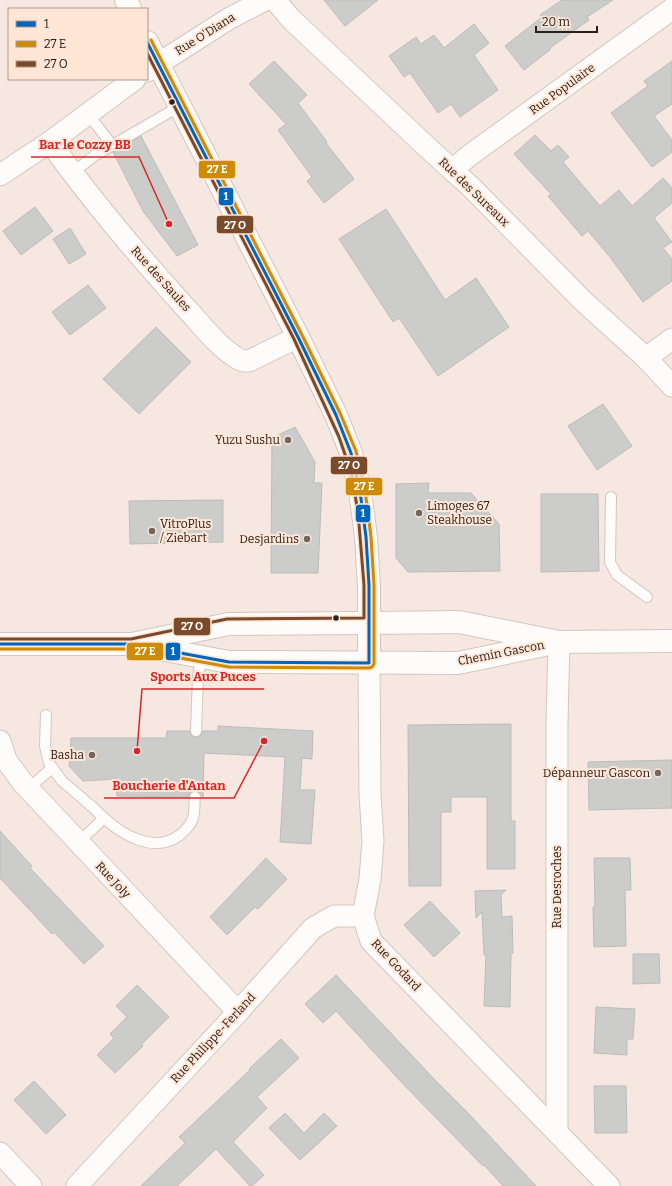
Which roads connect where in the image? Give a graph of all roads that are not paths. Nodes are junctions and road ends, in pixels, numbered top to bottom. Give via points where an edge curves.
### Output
1 (265, 0) edge
2 (275, 0) edge
3 (672, 9) edge
4 (148, 46) edge
5 (153, 67) edge
6 (134, 80) edge
7 (180, 106) junction
8 (88, 114) junction
9 (50, 142) junction
10 (112, 145) junction
11 (452, 170) junction
12 (72, 173) junction
13 (0, 175) edge
14 (298, 337) junction
15 (672, 339) edge
16 (646, 358) junction
17 (672, 386) edge
18 (611, 497) dead end
19 (648, 597) dead end
20 (369, 623) junction
21 (672, 641) edge
22 (559, 642) junction
23 (0, 644) edge
24 (132, 644) junction
25 (202, 657) junction
26 (369, 663) junction
27 (46, 715) dead end
28 (196, 731) dead end
29 (0, 741) edge
30 (52, 768) junction
31 (28, 789) junction
32 (195, 796) dead end
33 (104, 818) junction
34 (78, 843) junction
35 (363, 916) junction
36 (238, 1012) junction
37 (557, 1132) junction
38 (0, 1153) edge
39 (31, 1186) edge
40 (77, 1186) edge
41 (609, 1186) edge

1 - 5 street, Rue O'Diana via 230,18
2 - 11 street, Rue des Sureaux via 327,54
3 - 11 street, Rue Populaire
4 - 5 main road, Rue Godard
5 - 7 main road, Rue Godard
6 - 8 street
7 - 10 lane
7 - 14 main road, Rue Godard
8 - 9 street
8 - 10 lane
9 - 12 street, Rue des Saules
9 - 13 street
10 - 12 lane
11 - 16 street, Rue des Sureaux via 582,300
12 - 14 street, Rue des Saules via 139,256 218,343 233,355 243,361 249,361
14 - 20 main road, Rue Godard via 338,422 356,471 364,511
15 - 16 street
16 - 17 street, Rue des Sureaux
18 - 19 lane via 610,562 617,575
20 - 22 main road, Chemin Gascon via 459,622
20 - 24 main road, Chemin Gascon via 228,624
20 - 26 main road, Rue Godard
21 - 22 main road, Chemin Gascon
22 - 26 main road, Chemin Gascon via 458,663
22 - 37 street, Rue Desroches via 556,722
23 - 24 main road, Chemin Gascon
24 - 25 main road, Chemin Gascon
25 - 26 main road, Chemin Gascon via 229,662
25 - 28 lane via 198,676
26 - 35 street, Rue Godard via 373,841 370,879
27 - 30 lane via 46,756
29 - 31 street, Rue Joly via 6,760
30 - 31 lane
30 - 33 lane via 62,781
31 - 34 street, Rue Joly
32 - 33 lane via 191,824 177,837 161,843 152,844 133,838 112,826
33 - 34 lane
34 - 36 street, Rue Joly
35 - 36 street, Rue Philippe-Ferland via 334,916 313,928
35 - 37 street, Rue Godard via 371,941
36 - 40 street, Rue Philippe-Ferland
37 - 41 street, Rue Godard
38 - 39 street

